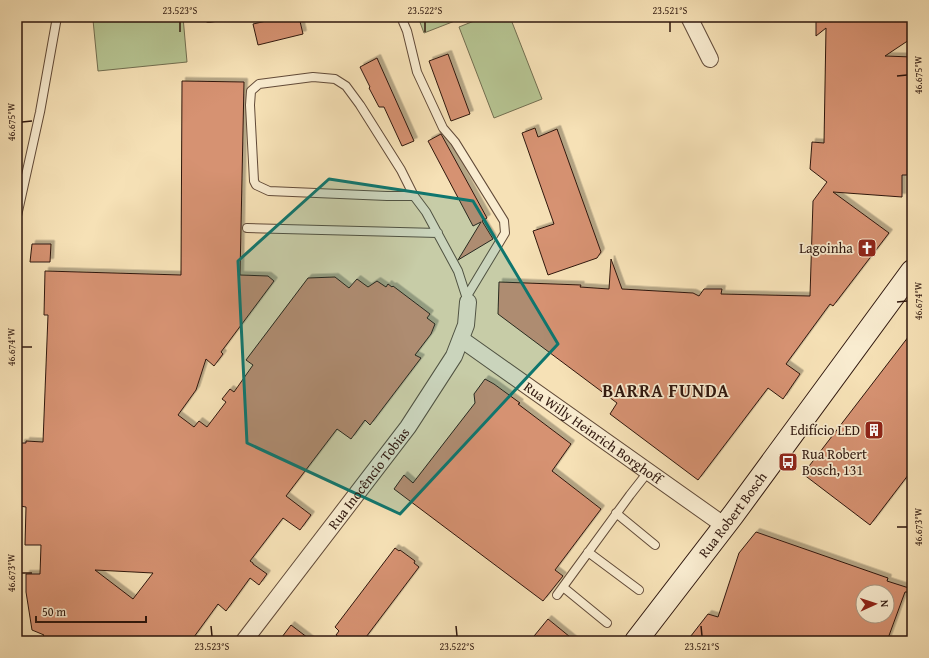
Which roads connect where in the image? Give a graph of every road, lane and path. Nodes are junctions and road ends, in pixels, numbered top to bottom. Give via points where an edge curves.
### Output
1 (57, 17) edge
2 (401, 17) edge
3 (689, 17) edge
4 (710, 59) dead end
5 (414, 196) junction
6 (17, 216) edge
7 (247, 228) dead end
8 (438, 233) junction
9 (912, 271) edge
10 (467, 299) junction
11 (461, 339) junction
12 (648, 472) junction
13 (616, 513) junction
14 (724, 526) junction
15 (655, 545) dead end
16 (588, 552) junction
17 (563, 587) junction
18 (639, 590) dead end
19 (557, 595) dead end
20 (607, 623) dead end
21 (244, 641) edge
22 (636, 641) edge

1 - 6 lane via 40,112
2 - 10 lane via 418,72 443,128 455,142 504,221 505,233
3 - 4 street
5 - 5 lane via 401,170 346,86 335,79 313,77 259,84 251,91 256,185 269,191
5 - 8 lane
7 - 8 lane
8 - 10 lane via 458,271
9 - 14 street, Rua Robert Bosch
10 - 11 street, Rua Inocêncio Tobias via 466,325
11 - 12 street, Rua Willy Heinrich Borghoff
11 - 21 street, Rua Inocêncio Tobias via 454,356 408,427
12 - 13 lane
12 - 14 street, Rua Willy Heinrich Borghoff
13 - 15 lane
13 - 16 lane
14 - 22 street, Rua Robert Bosch
16 - 17 lane
16 - 18 lane
17 - 19 lane
17 - 20 lane

